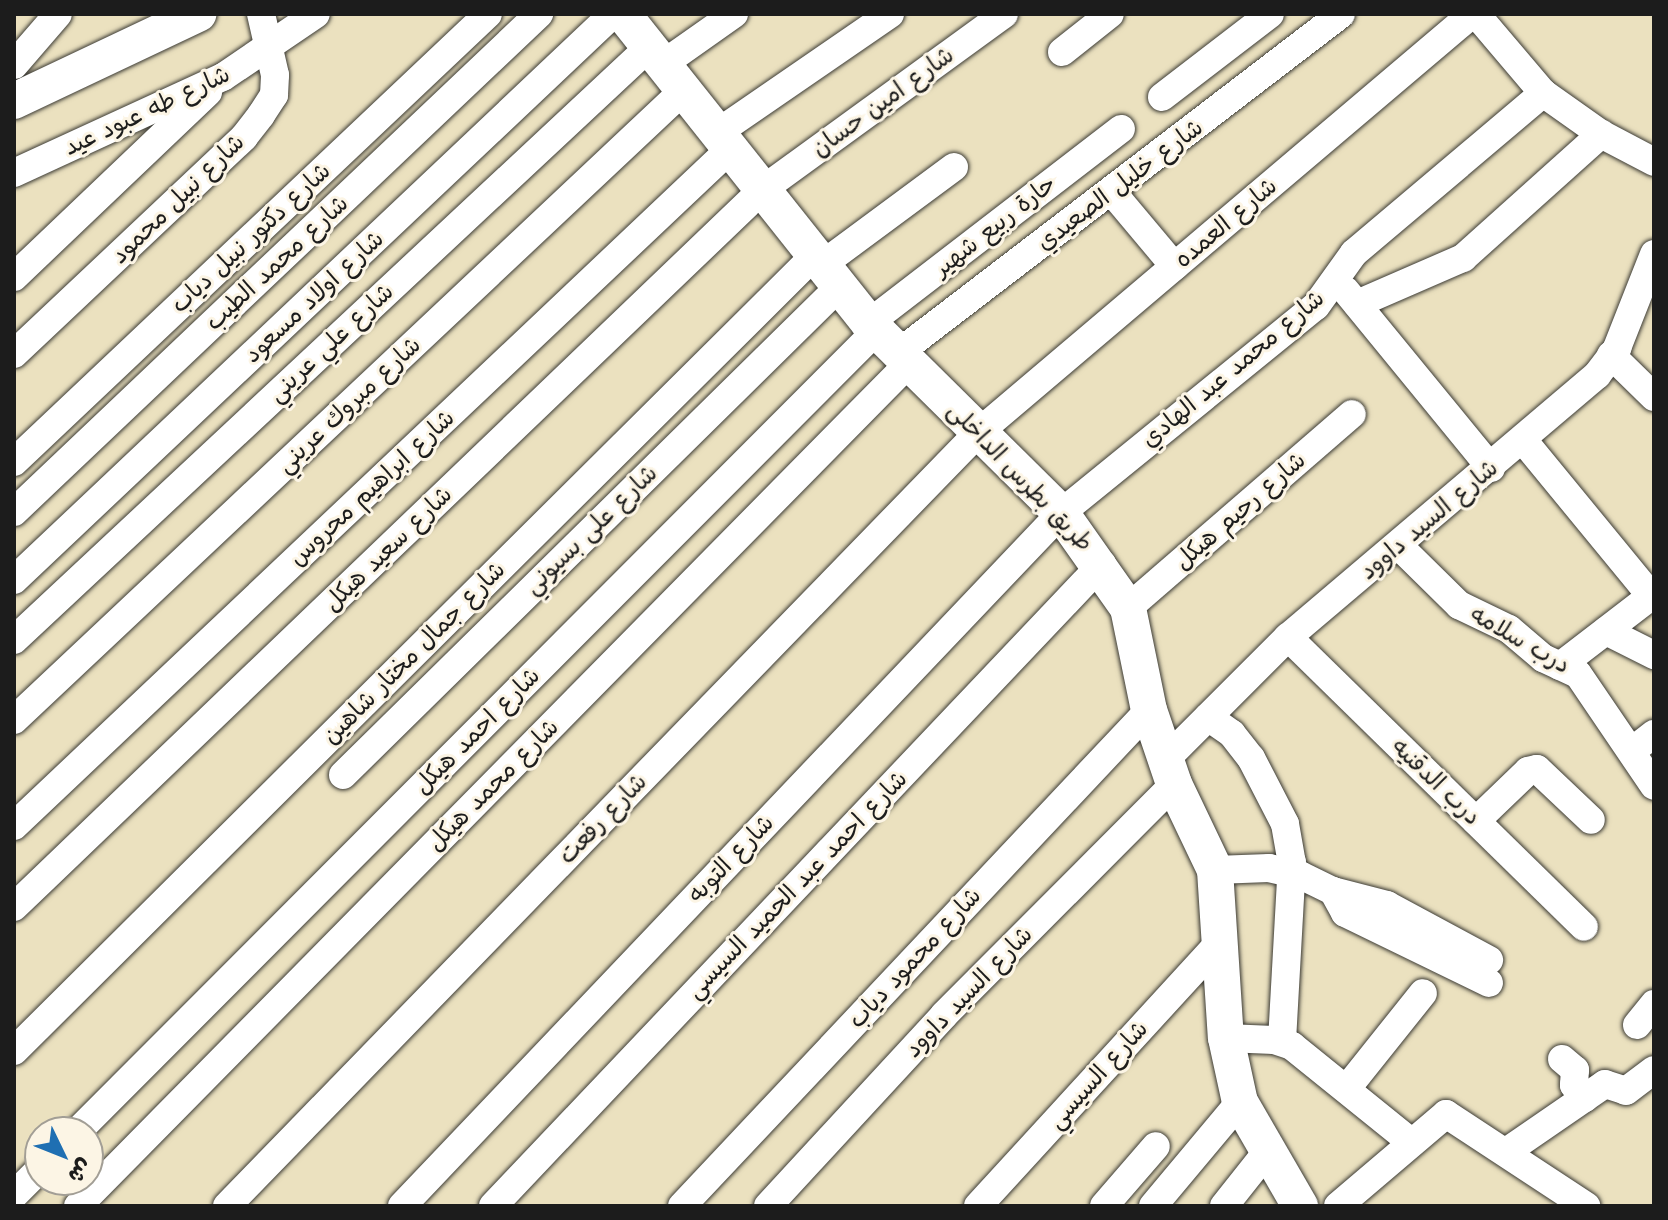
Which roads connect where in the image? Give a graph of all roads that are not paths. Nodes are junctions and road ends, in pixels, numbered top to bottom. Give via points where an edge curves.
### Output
1 (58, 14) edge
2 (198, 14) edge
3 (261, 14) edge
4 (316, 14) edge
5 (488, 14) edge
6 (539, 14) edge
7 (613, 14) edge
8 (623, 14) edge
9 (734, 14) edge
10 (890, 14) edge
11 (1004, 14) edge
12 (1110, 14) edge
13 (1270, 14) edge
14 (1341, 14) edge
15 (1474, 14) edge
16 (271, 44) junction
17 (1062, 52) dead end
18 (14, 65) edge
19 (665, 67) junction
20 (223, 77) junction
21 (1543, 93) junction
22 (1162, 97) dead end
23 (14, 101) edge
24 (1121, 129) dead end
25 (1601, 134) junction
26 (723, 142) junction
27 (1654, 162) edge
28 (954, 167) dead end
29 (14, 173) edge
30 (762, 190) junction
31 (1112, 192) junction
32 (1654, 254) edge
33 (1174, 266) junction
34 (826, 269) junction
35 (14, 277) edge
36 (1335, 279) junction
37 (1357, 304) junction
38 (888, 343) junction
39 (14, 354) edge
40 (1611, 355) junction
41 (1654, 397) edge
42 (1352, 414) dead end
43 (979, 432) junction
44 (1523, 440) junction
45 (14, 462) edge
46 (1491, 468) junction
47 (14, 512) edge
48 (1061, 513) junction
49 (1400, 547) junction
50 (1102, 564) junction
51 (14, 580) edge
52 (1653, 595) edge
53 (1128, 608) junction
54 (1606, 631) junction
55 (1288, 637) junction
56 (14, 640) edge
57 (1654, 655) edge
58 (403, 665) junction
59 (1560, 666) junction
60 (427, 691) junction
61 (1149, 710) junction
62 (1208, 717) junction
63 (14, 720) edge
64 (1643, 743) edge
65 (1170, 771) junction
66 (343, 775) dead end
67 (1654, 786) edge
68 (1591, 820) dead end
69 (1476, 821) junction
70 (14, 826) edge
71 (1215, 870) junction
72 (1292, 873) junction
73 (14, 907) edge
74 (1584, 927) dead end
75 (1218, 944) junction
76 (1489, 971) dead end
77 (1423, 993) dead end
78 (1226, 1038) junction
79 (1282, 1042) junction
80 (14, 1051) edge
81 (1562, 1059) dead end
82 (1654, 1070) edge
83 (1348, 1087) junction
84 (1595, 1091) junction
85 (1240, 1102) junction
86 (93, 1116) edge
87 (1411, 1142) junction
88 (1156, 1146) dead end
89 (1506, 1152) junction
90 (1266, 1153) junction
91 (1294, 1203) edge
92 (78, 1206) edge
93 (227, 1206) edge
94 (402, 1206) edge
95 (493, 1206) edge
96 (682, 1206) edge
97 (768, 1206) edge
98 (978, 1206) edge
99 (1104, 1206) edge
100 (1153, 1206) edge
101 (1224, 1206) edge
102 (1338, 1206) edge
103 (1586, 1206) edge

1 - 18 street
2 - 23 street
3 - 16 street, شارع نبيل محمود
4 - 16 street, شارع طه عبود عيد
5 - 45 street, شارع دكتور نبيل دياب
6 - 47 street, شارع محمد الطيب
7 - 51 street, شارع اولاد مسعود
8 - 19 street, طريق بطرس الداخلى
9 - 19 street
10 - 26 street, شارع ابراهيم محروس
11 - 30 street, شارع امين حسان
12 - 17 street
13 - 22 street
14 - 31 street, شارع خليل الصعيدي
15 - 21 street
15 - 33 street, شارع العمده
16 - 20 street, شارع طه عبود عيد
16 - 39 street, شارع نبيل محمود via 274,95 244,137
19 - 26 street, طريق بطرس الداخلى
19 - 56 street, شارع علي عريني
19 - 63 street, شارع مبروك عريني
20 - 29 street, شارع طه عبود عيد
20 - 35 street
21 - 25 street
21 - 36 street, شارع محمد عبد الهادي via 1354,253
24 - 38 street, حارة ربيع شهير
25 - 27 street
25 - 37 street via 1463,258
26 - 30 street, طريق بطرس الداخلى
26 - 70 street, شارع ابراهيم محروس
28 - 34 street
30 - 34 street, طريق بطرس الداخلى
30 - 73 street, شارع سعيد هيكل
31 - 33 street
31 - 38 street, شارع خليل الصعيدي
32 - 40 street, شارع السيد داوود
33 - 43 street, شارع العمده
34 - 38 street, طريق بطرس الداخلى
34 - 58 street, شارع جمال مختار شاهين
34 - 60 street, شارع على بسيوني
36 - 37 street
36 - 48 street, شارع محمد عبد الهادي via 1316,306
37 - 46 street
38 - 43 street, طريق بطرس الداخلى
38 - 86 street, شارع احمد هيكل
38 - 92 street, شارع محمد هيكل
40 - 41 street
40 - 44 street, شارع السيد داوود via 1597,375
42 - 53 street, شارع رحيم هيكل
43 - 48 street, طريق بطرس الداخلى
43 - 93 street, شارع رفعت
44 - 46 street, شارع السيد داوود
44 - 52 street
46 - 49 street, شارع السيد داوود
48 - 50 street, طريق بطرس الداخلى
48 - 94 street, شارع التوبه
49 - 55 street, شارع السيد داوود
49 - 59 street, درب سلامه via 1459,605 1509,629
50 - 53 street, طريق بطرس الداخلى
50 - 95 street, شارع احمد عبد الحميد السيسي
52 - 54 street
53 - 61 street, طريق بطرس الداخلى
54 - 57 street
54 - 59 street
55 - 62 street, شارع السيد داوود
55 - 69 street, درب الدقنيه
58 - 60 street
58 - 80 street, شارع جمال مختار شاهين
59 - 64 street, درب سلامه via 1585,681
60 - 66 street, شارع على بسيوني
61 - 65 street, طريق بطرس الداخلى
61 - 96 street, شارع محمود دياب
62 - 65 street, شارع السيد داوود
62 - 72 street via 1232,734 1270,789 1285,824
64 - 67 street, درب سلامه
65 - 71 street, طريق بطرس الداخلى
65 - 97 street, شارع السيد داوود
68 - 69 street via 1546,772 1532,769
69 - 74 street, درب الدقنيه
71 - 72 street via 1269,868
71 - 75 street, طريق بطرس الداخلى
72 - 76 street via 1333,891 1345,913
72 - 79 street
75 - 78 street, طريق بطرس الداخلى
75 - 98 street, شارع السيسي
77 - 83 street
78 - 79 street
78 - 85 street, طريق بطرس الداخلى
79 - 83 street
81 - 84 street via 1575,1070 1574,1085
82 - 84 street via 1626,1091
83 - 87 street
84 - 89 street
85 - 90 street, طريق بطرس الداخلى
85 - 100 street
87 - 89 street via 1446,1114
87 - 102 street
88 - 99 street
89 - 103 street
90 - 91 street, طريق بطرس الداخلى
90 - 101 street

